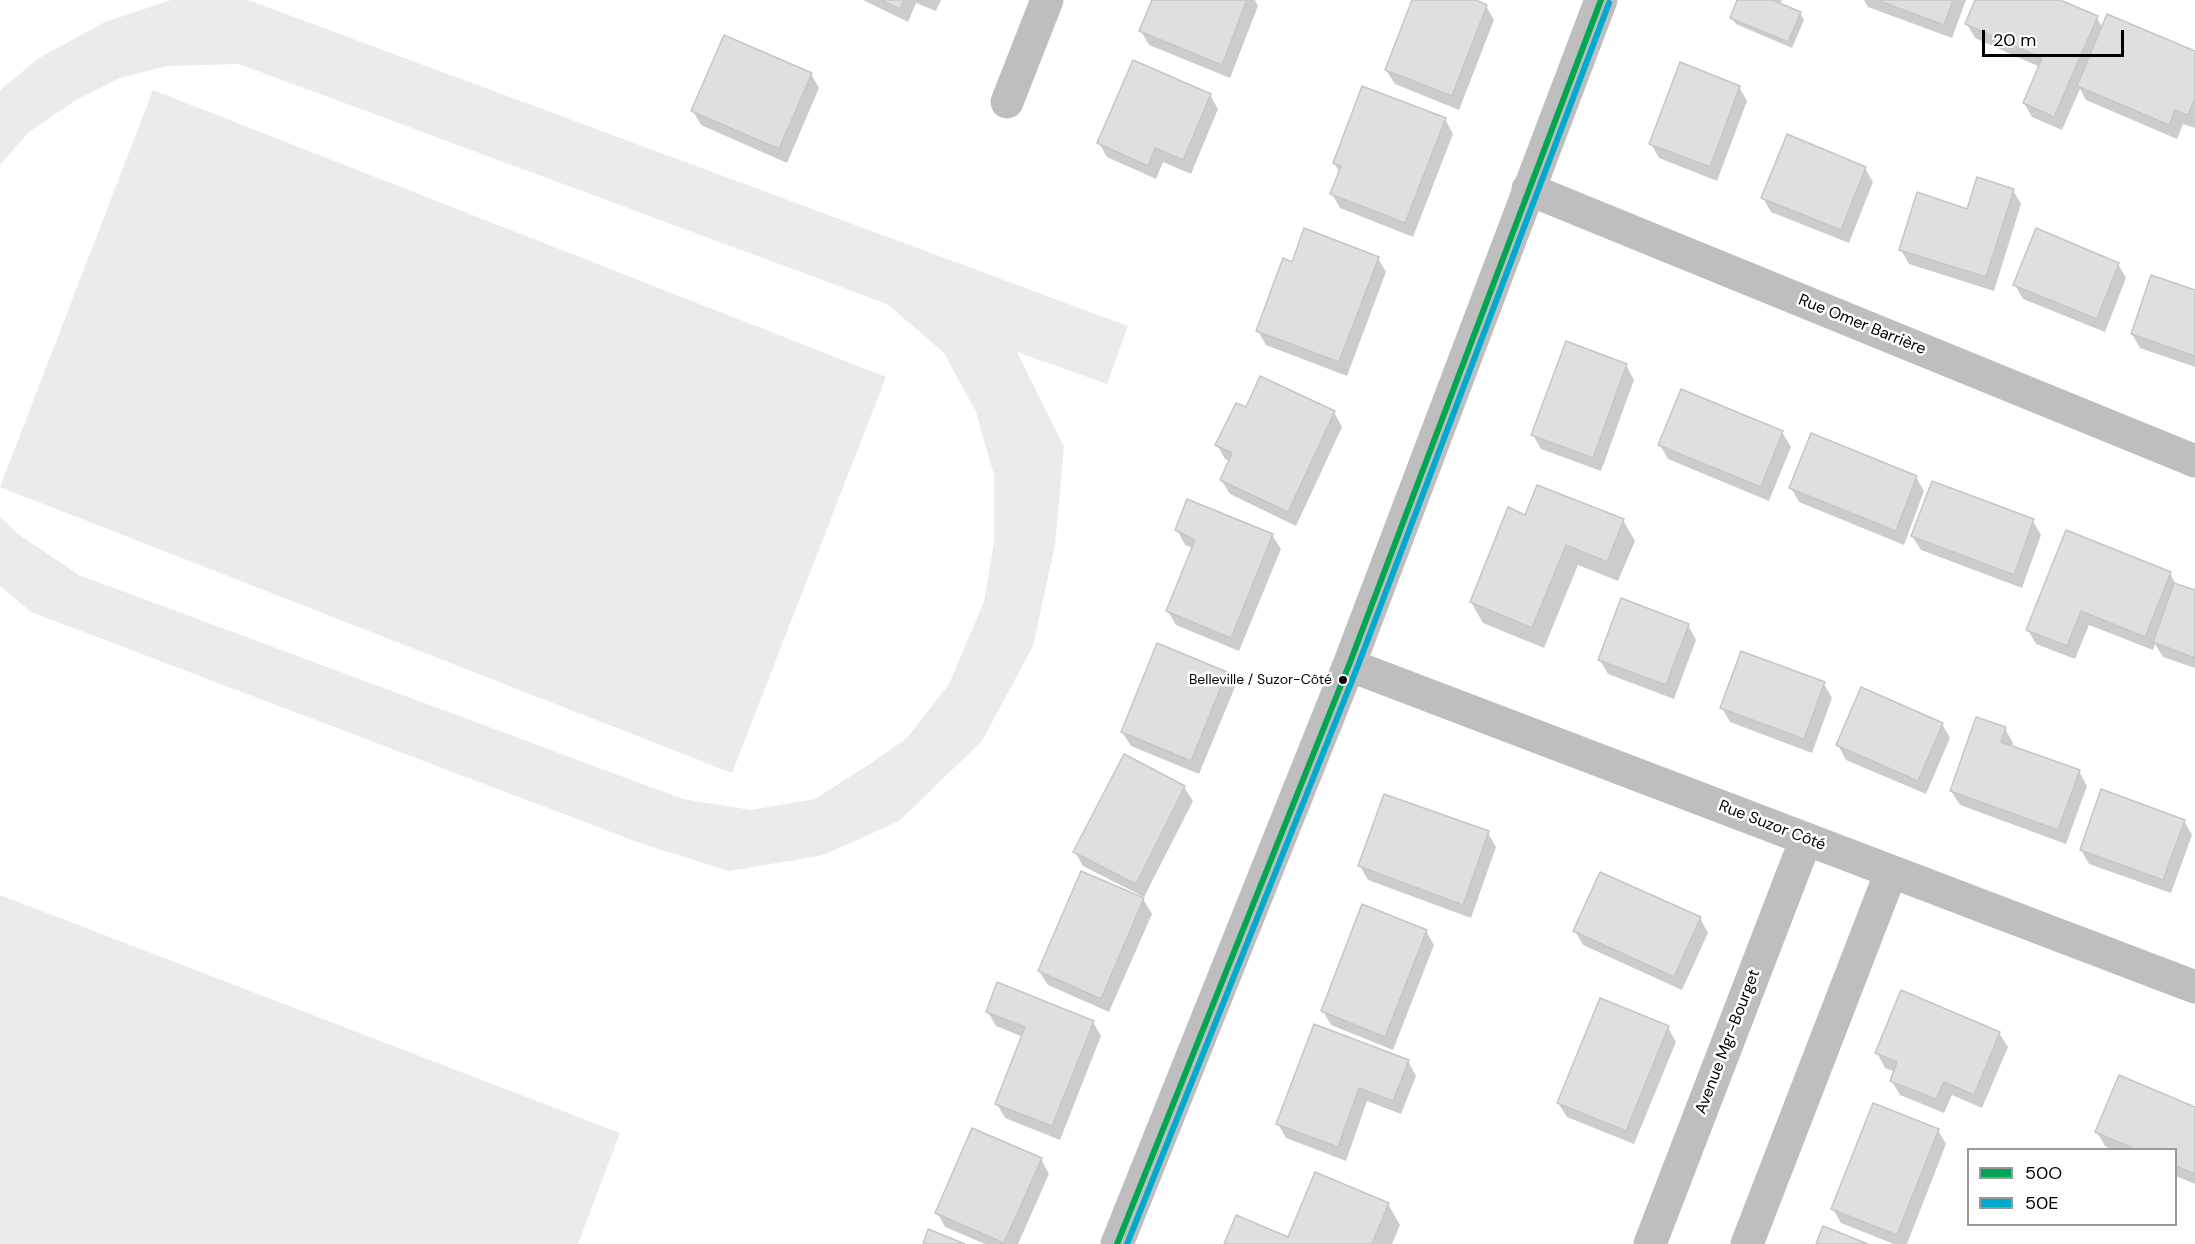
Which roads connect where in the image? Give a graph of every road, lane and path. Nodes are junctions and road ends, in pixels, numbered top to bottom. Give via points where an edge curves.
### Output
1 (1047, 0) edge
2 (1601, 0) edge
3 (1006, 102) dead end
4 (1528, 189) junction
5 (2195, 461) edge
6 (1349, 665) junction
7 (1806, 839) junction
8 (1891, 872) junction
9 (2195, 987) edge
10 (1117, 1244) edge
11 (1650, 1244) edge
12 (1747, 1244) edge

1 - 3 street
2 - 4 street
4 - 5 street, Rue Omer Barrière
4 - 6 street
6 - 7 street, Rue Suzor Côté
6 - 10 street
7 - 8 street, Rue Suzor Côté
7 - 11 street, Avenue Mgr-Bourget
8 - 9 street, Rue Suzor Côté
8 - 12 street

